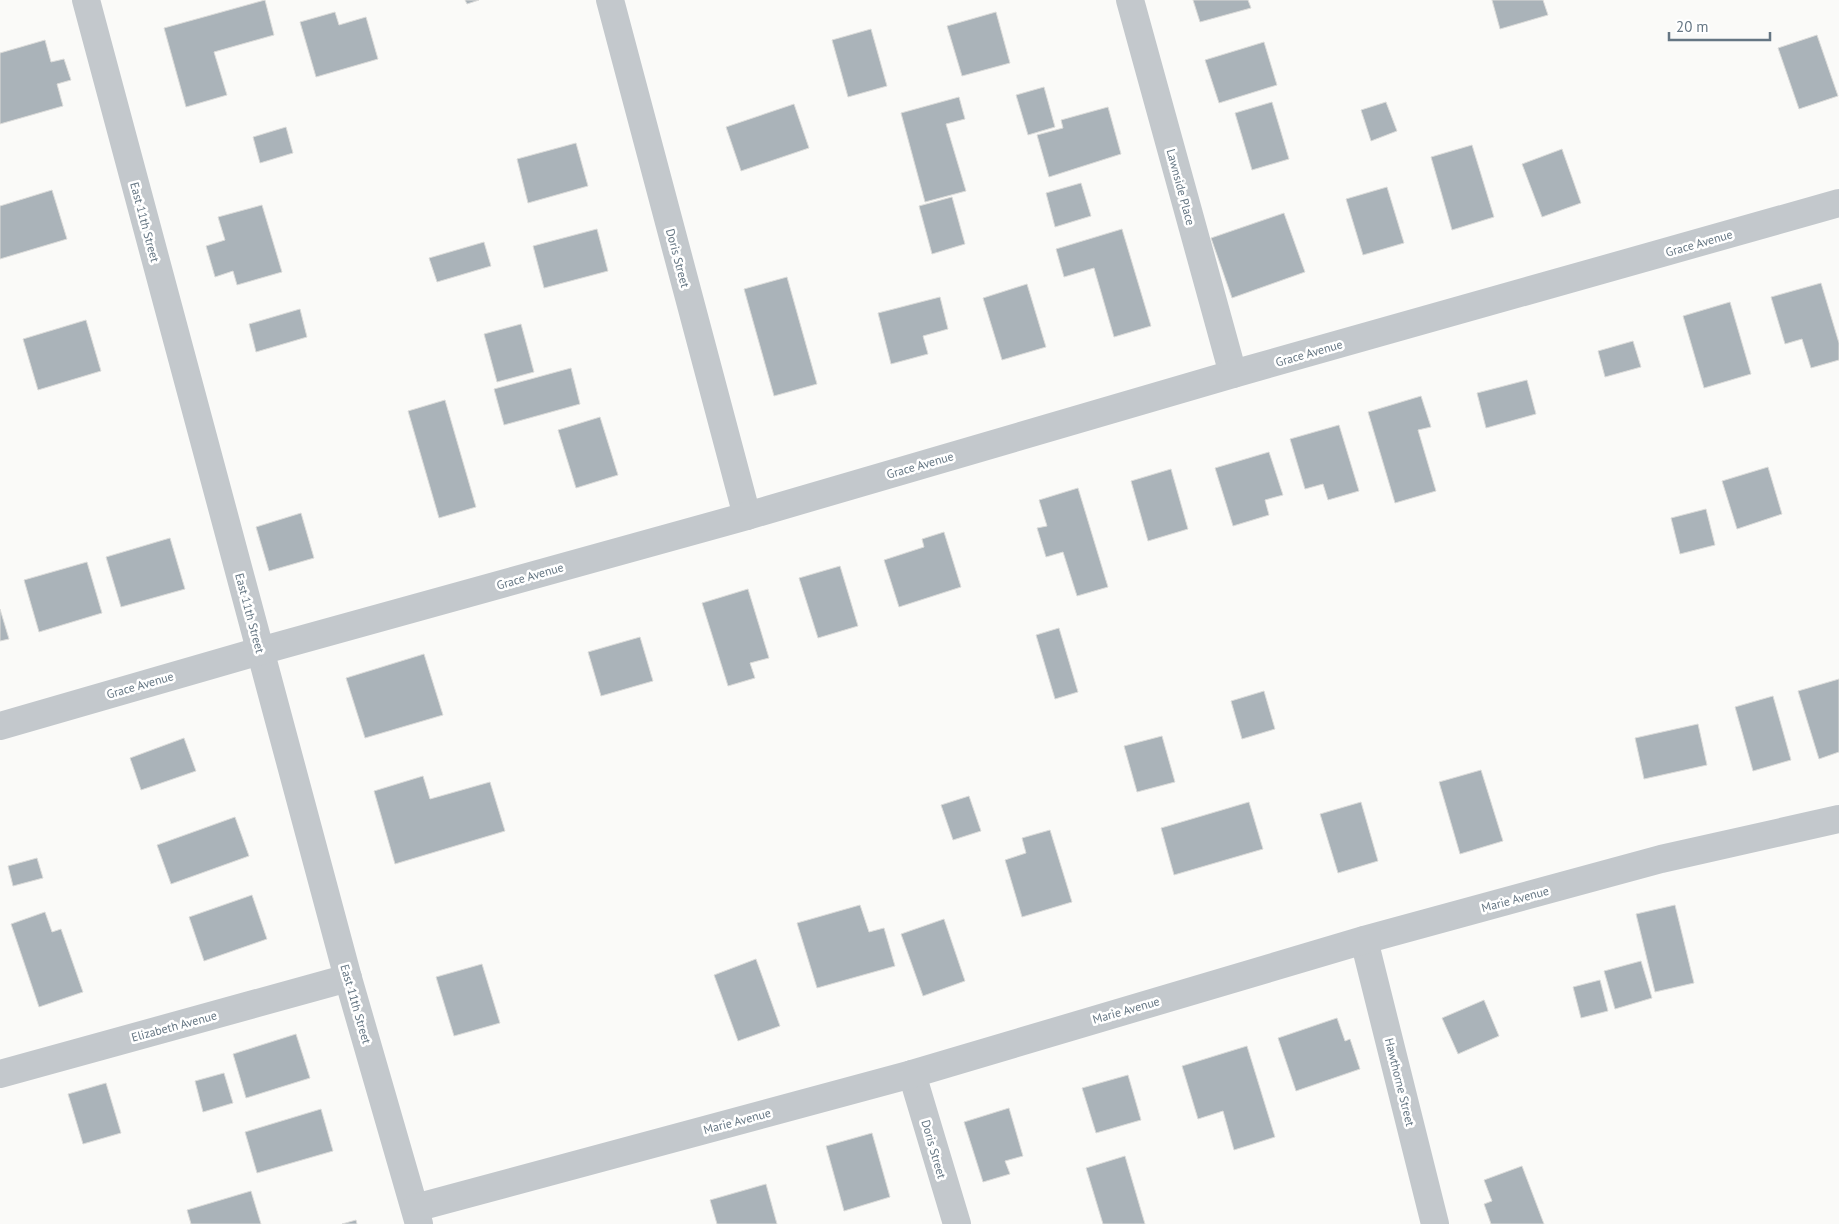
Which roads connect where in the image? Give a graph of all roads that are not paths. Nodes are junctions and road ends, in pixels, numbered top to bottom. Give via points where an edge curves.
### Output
1 (86, 0) edge
2 (610, 0) edge
3 (1130, 0) edge
4 (1839, 203) edge
5 (1233, 374) junction
6 (747, 516) junction
7 (260, 651) junction
8 (0, 726) edge
9 (1839, 819) edge
10 (1364, 940) junction
11 (348, 978) junction
12 (0, 1074) edge
13 (912, 1074) junction
14 (417, 1216) edge
15 (957, 1224) edge
16 (1435, 1224) edge

1 - 7 street, East 11th Street
2 - 6 street, Doris Street
3 - 5 street, Lawnside Place
4 - 5 street, Grace Avenue
5 - 6 street, Grace Avenue
6 - 7 street, Grace Avenue
7 - 8 street, Grace Avenue
7 - 11 street, East 11th Street
9 - 10 street, Marie Avenue via 1661,859
10 - 13 street, Marie Avenue
10 - 16 street, Hawthorne Street
11 - 12 street, Elizabeth Avenue
11 - 14 street, East 11th Street
13 - 14 street, Marie Avenue
13 - 15 street, Doris Street

